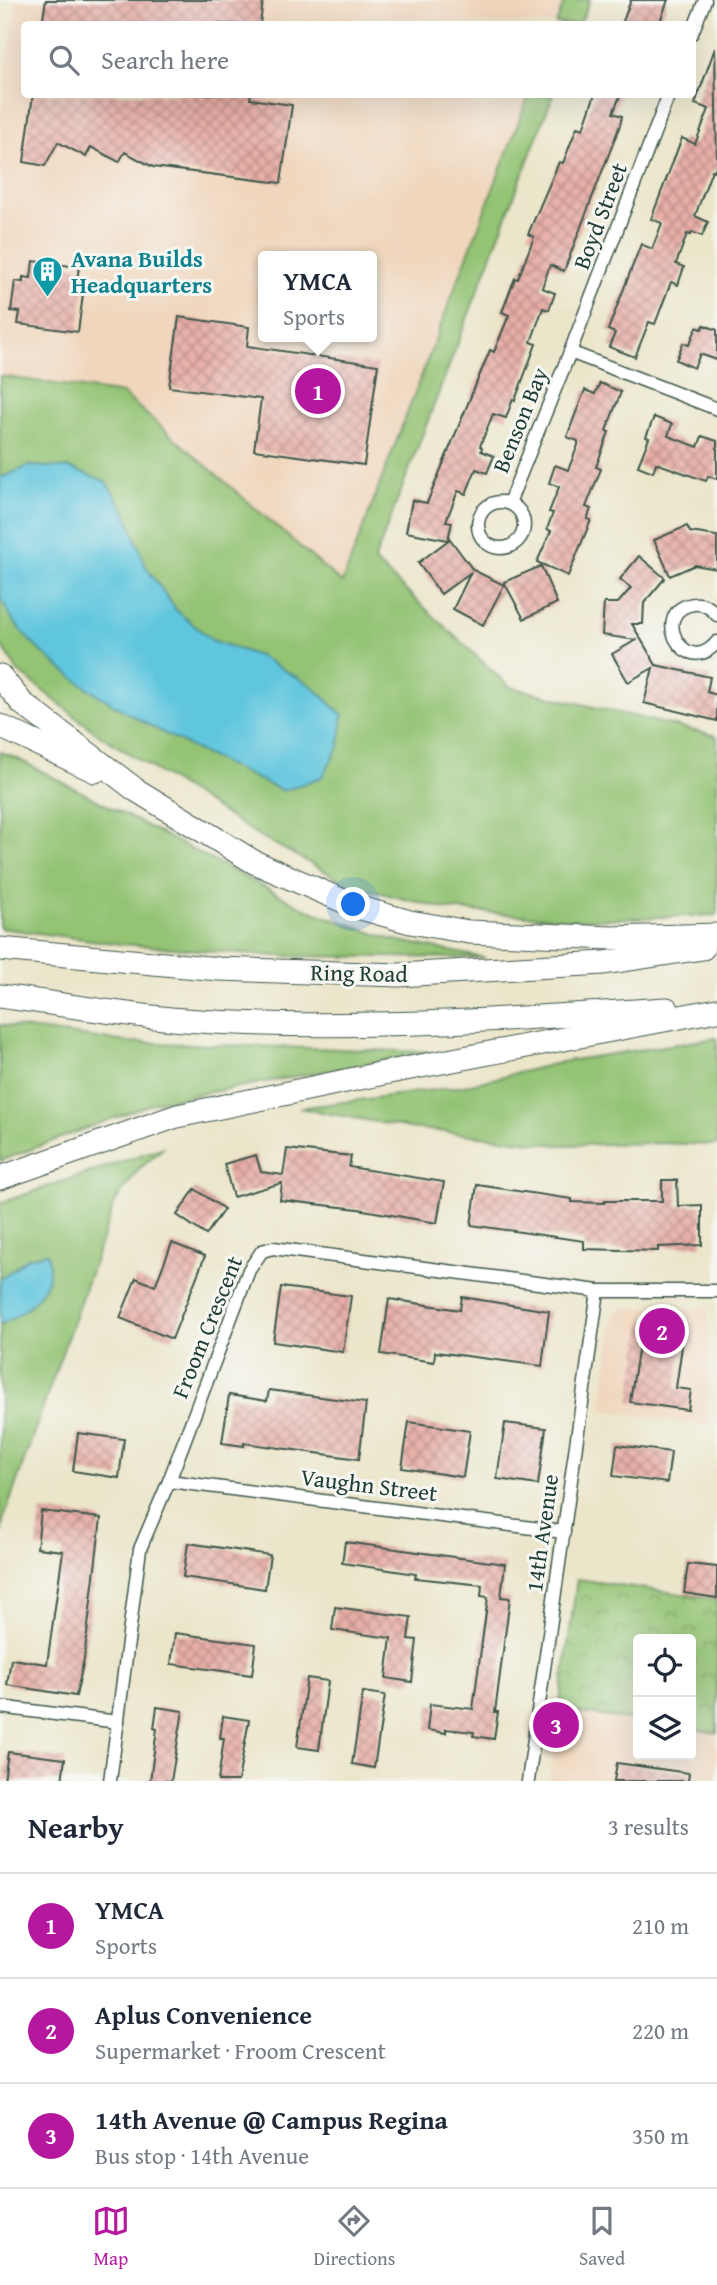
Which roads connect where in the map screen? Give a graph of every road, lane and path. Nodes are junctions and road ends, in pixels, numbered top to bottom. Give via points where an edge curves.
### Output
1 (705, 0) edge
2 (696, 23) edge
3 (667, 98) edge
4 (570, 352) junction
5 (717, 409) edge
6 (509, 503) dead end
7 (717, 615) edge
8 (717, 642) edge
9 (0, 676) edge
10 (0, 726) edge
11 (136, 790) junction
12 (717, 935) edge
13 (717, 946) edge
14 (0, 949) edge
15 (0, 996) edge
16 (717, 1008) edge
17 (0, 1178) edge
18 (598, 1291) junction
19 (717, 1291) edge
20 (169, 1481) junction
21 (564, 1532) junction
22 (0, 1707) edge
23 (118, 1722) junction
24 (110, 1781) edge
25 (528, 1781) edge

1 - 2 street
3 - 4 street, Boyd Street
4 - 5 street
4 - 6 street, Benson Bay
7 - 8 street via 706,606 690,605 676,614 672,629 677,644 690,652 706,651
9 - 11 highway via 22,703
10 - 11 highway
11 - 12 highway via 254,862 357,907 410,922 469,932
13 - 14 highway, Ring Road via 604,963 399,975 219,969
15 - 16 highway via 184,1020 332,1025
16 - 17 highway via 177,1116
18 - 19 street, Froom Crescent
18 - 20 street, Froom Crescent via 273,1248 261,1251 249,1270
18 - 21 street, 14th Avenue
20 - 21 street, Vaughn Street
20 - 23 street, Froom Crescent via 140,1549
21 - 25 street, 14th Avenue
22 - 23 street
23 - 24 street, Froom Crescent

